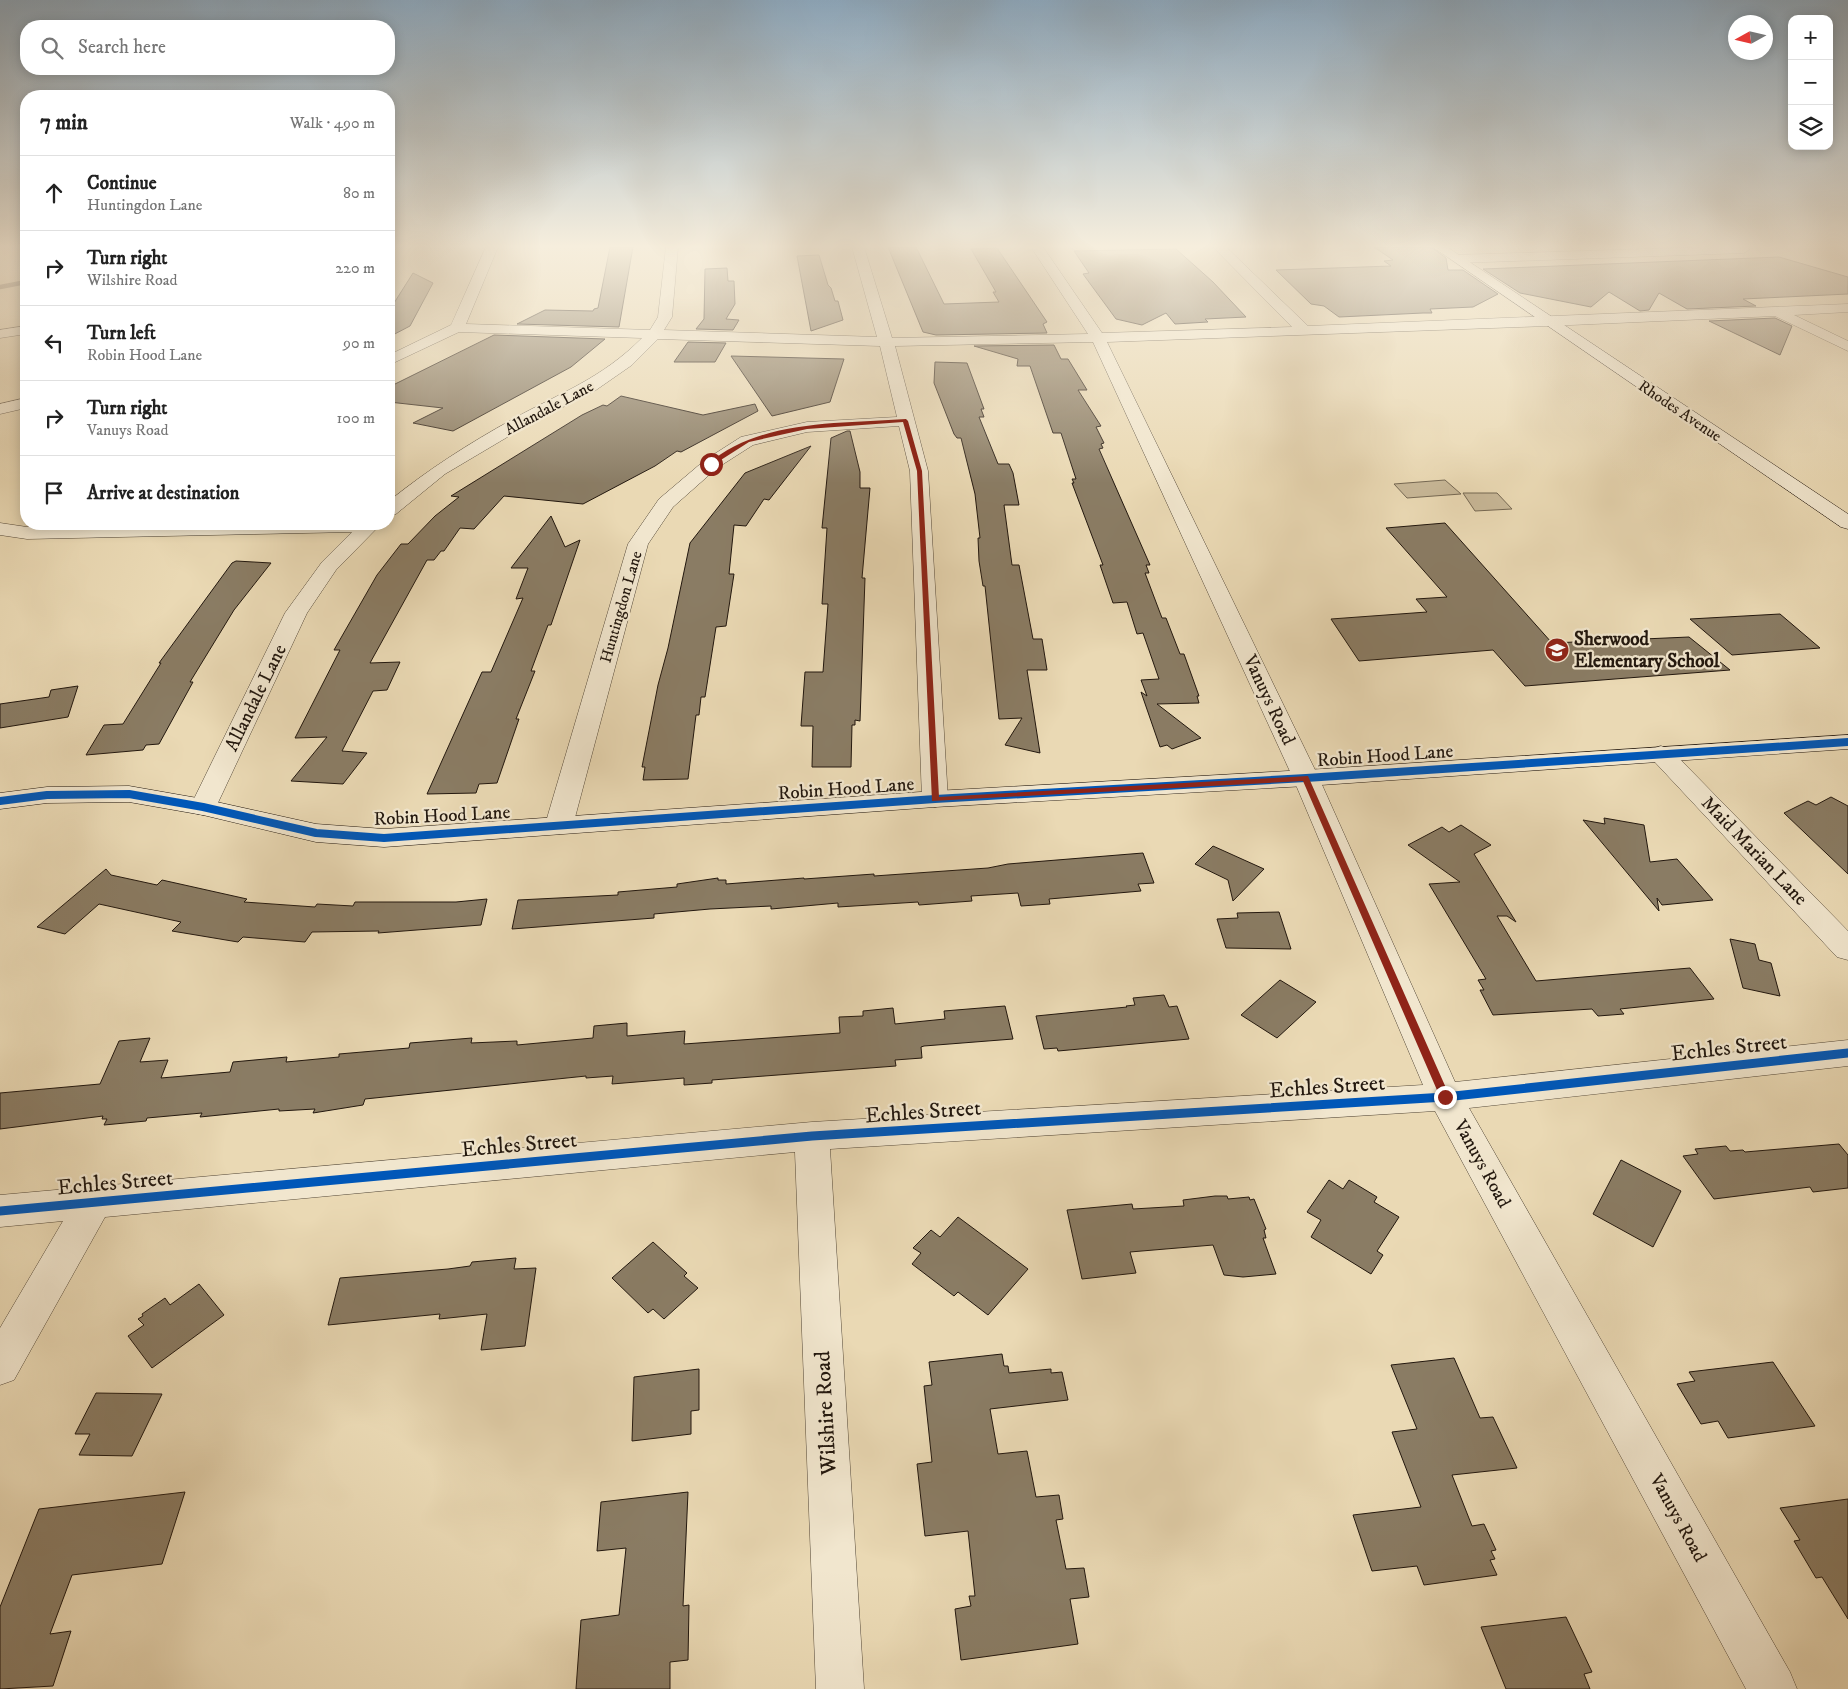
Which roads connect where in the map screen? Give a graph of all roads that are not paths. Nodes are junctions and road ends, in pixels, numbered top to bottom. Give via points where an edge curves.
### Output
1 (659, 326) edge
2 (881, 326) edge
3 (1090, 326) edge
4 (1299, 326) edge
5 (1431, 326) edge
6 (1554, 326) edge
7 (1807, 326) edge
8 (457, 328) joint
9 (1303, 330) junction
10 (20, 331) edge
11 (0, 334) edge
12 (654, 335) junction
13 (1098, 338) junction
14 (886, 342) junction
15 (1848, 347) edge
16 (395, 358) edge
17 (20, 404) edge
18 (0, 409) edge
19 (906, 421) junction
20 (395, 506) edge
21 (1848, 523) edge
22 (0, 529) edge
23 (34, 530) edge
24 (155, 530) edge
25 (364, 530) edge
26 (27, 533) junction
27 (0, 546) edge
28 (1848, 742) edge
29 (1661, 754) junction
30 (1306, 778) junction
31 (935, 799) junction
32 (0, 801) edge
33 (203, 807) junction
34 (559, 825) junction
35 (1848, 949) edge
36 (1848, 1053) edge
37 (1445, 1097) junction
38 (812, 1136) junction
39 (94, 1202) junction
40 (0, 1210) edge
41 (0, 1366) edge
42 (840, 1689) edge
43 (1773, 1689) edge

1 - 12 street, Allandale Lane
2 - 14 street
3 - 13 street, Vanuys Road
4 - 9 street
5 - 9 street
6 - 21 street, Rhodes Avenue
7 - 15 street
8 - 12 street
8 - 16 street
9 - 13 street
10 - 11 street
12 - 14 street
12 - 20 street, Allandale Lane via 627,362 590,387 520,422 456,461
13 - 14 street
13 - 30 street, Vanuys Road
14 - 19 street
17 - 18 street
19 - 31 street via 919,471
19 - 34 street, Huntingdon Lane via 807,427 747,441 711,464 666,503 638,544
22 - 26 street
23 - 26 street
24 - 26 street
25 - 33 street, Allandale Lane via 329,566 296,613
26 - 27 street
28 - 29 street, Robin Hood Lane
29 - 30 street, Robin Hood Lane
29 - 35 street, Maid Marian Lane
30 - 31 street, Robin Hood Lane
30 - 37 street, Vanuys Road
31 - 34 street, Robin Hood Lane
32 - 33 street, Robin Hood Lane via 47,795 129,794
33 - 34 street, Robin Hood Lane via 316,832 384,838
36 - 37 street, Echles Street
37 - 38 street, Echles Street
37 - 43 street, Vanuys Road
38 - 39 street, Echles Street
38 - 42 street, Wilshire Road
39 - 40 street, Echles Street
39 - 41 street

